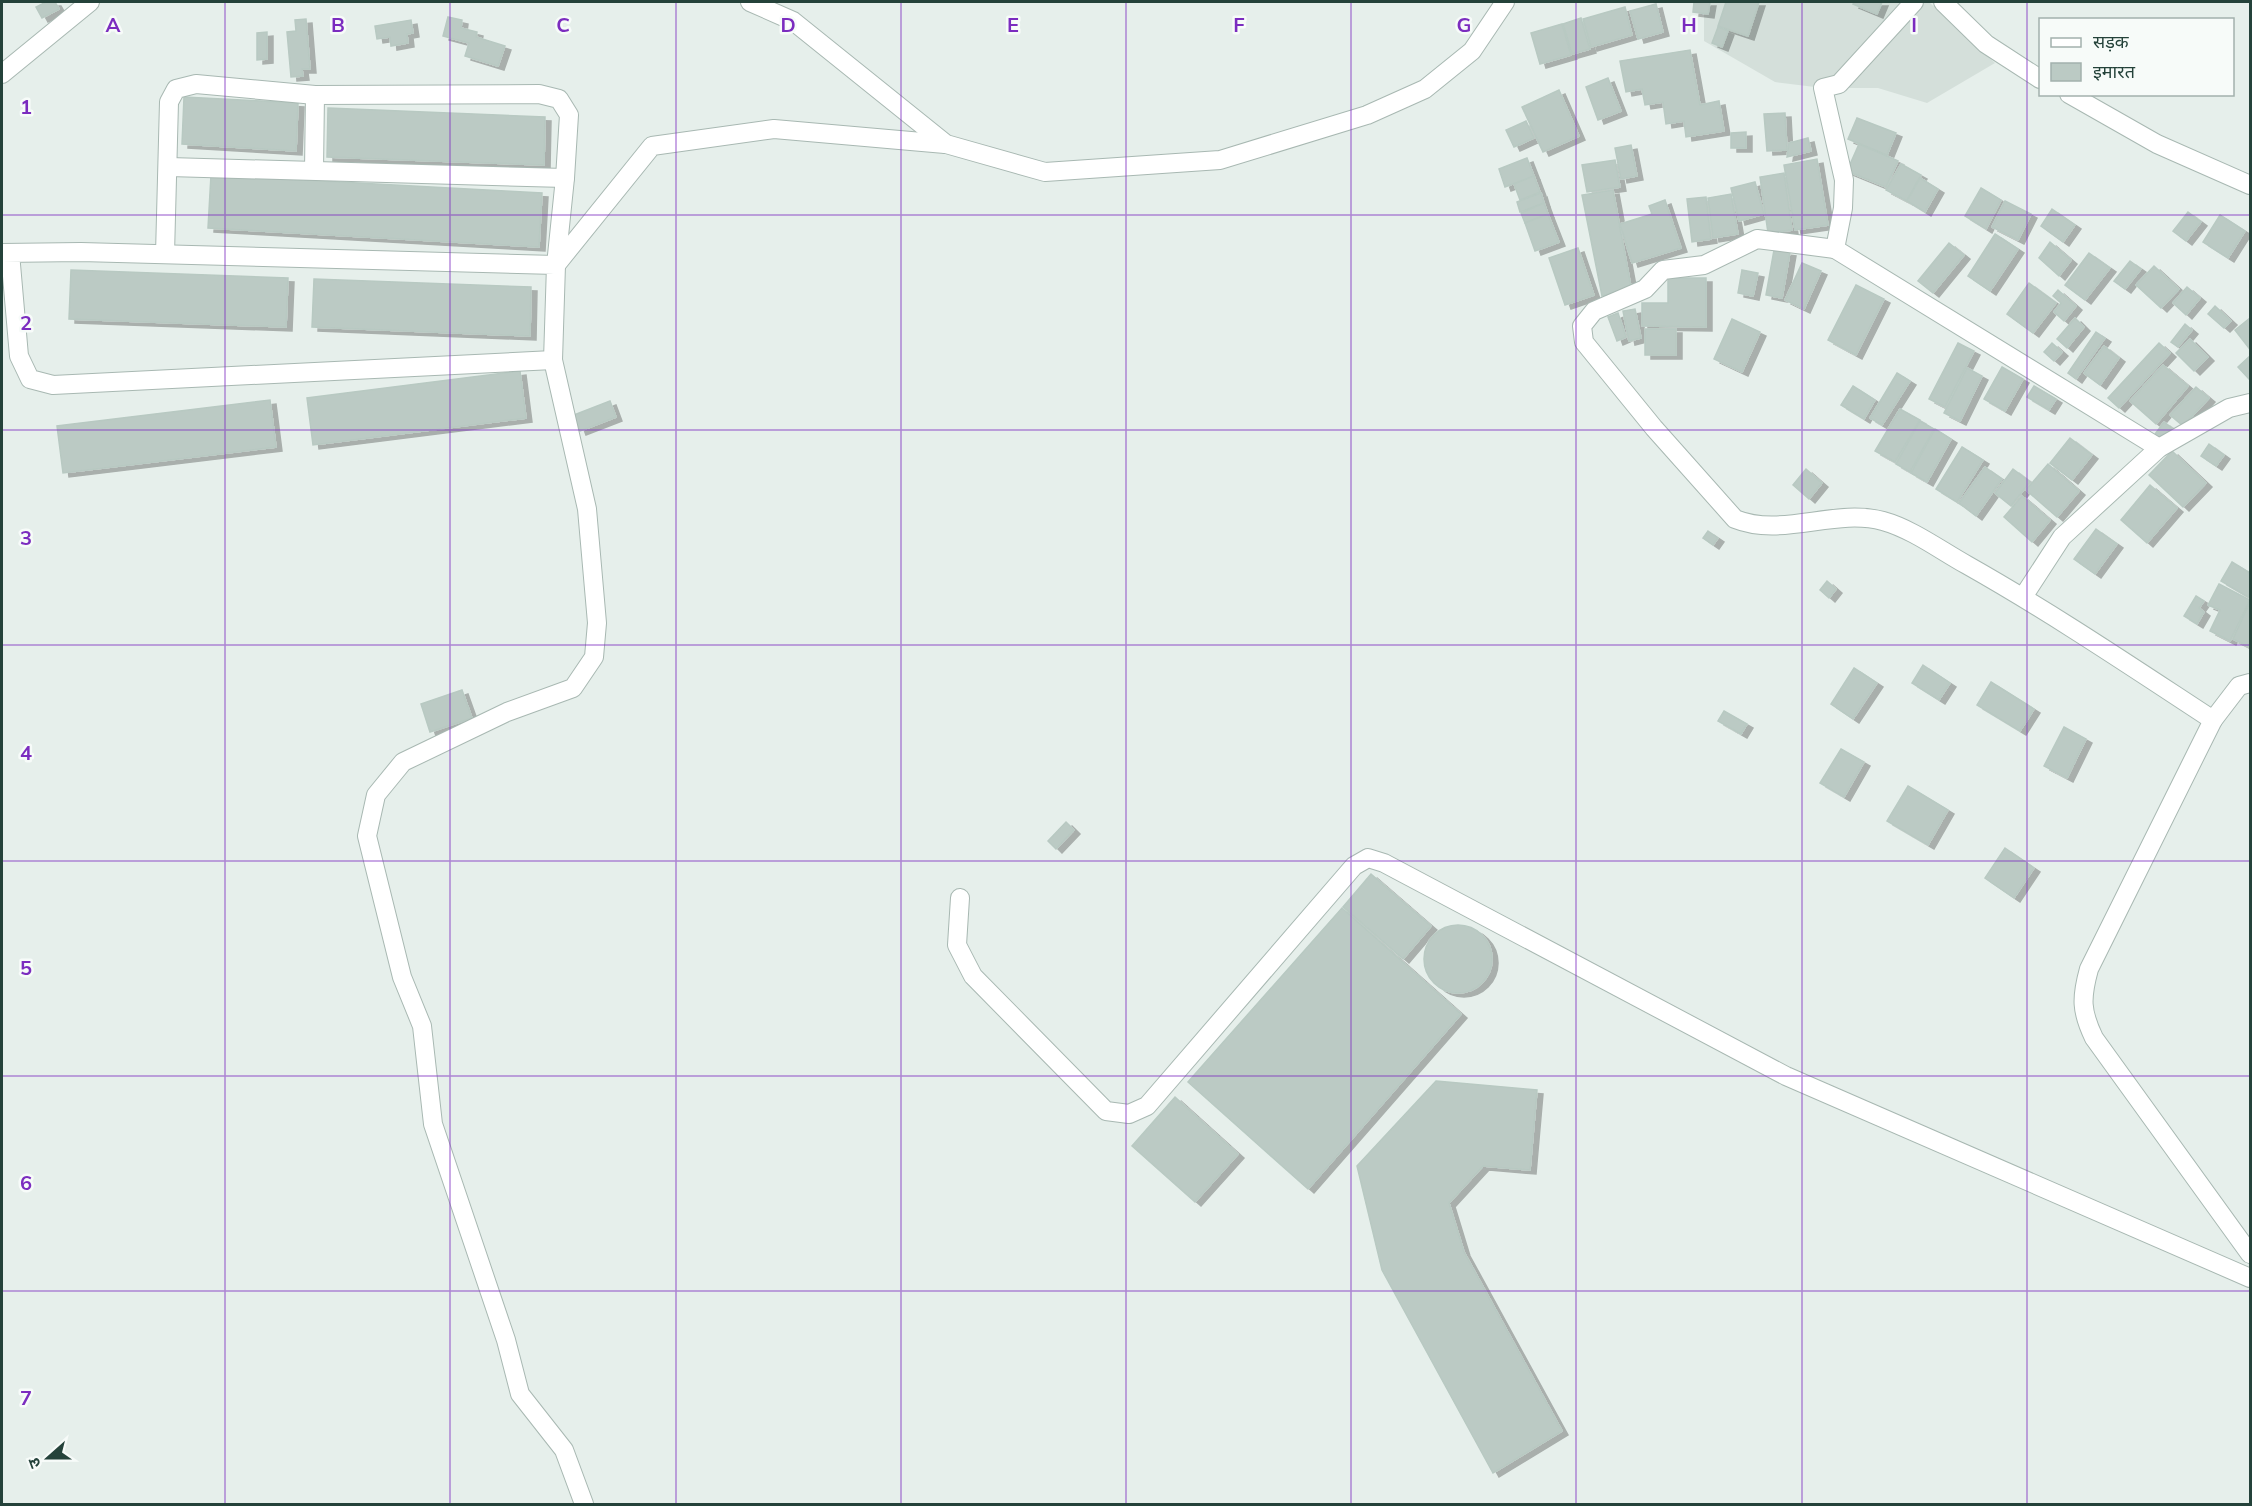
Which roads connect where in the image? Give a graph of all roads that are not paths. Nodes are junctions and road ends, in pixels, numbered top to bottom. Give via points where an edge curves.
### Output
1 (90, 2) edge
2 (750, 2) edge
3 (1505, 2) edge
4 (1914, 2) edge
5 (1942, 2) edge
6 (2, 74) edge
7 (2039, 78) edge
8 (315, 95) junction
9 (2073, 96) edge
10 (946, 144) junction
11 (169, 167) junction
12 (314, 170) junction
13 (565, 178) junction
14 (2250, 185) edge
15 (1835, 249) junction
16 (6, 253) edge
17 (165, 254) junction
18 (556, 265) junction
19 (553, 360) junction
20 (2250, 403) edge
21 (2159, 448) junction
22 (2023, 597) junction
23 (2250, 683) edge
24 (2213, 720) junction
25 (960, 898) dead end
26 (2250, 1254) edge
27 (2250, 1278) edge
28 (584, 1504) edge

1 - 6 street
2 - 10 street via 793,21
3 - 10 street via 1472,51 1425,89 1367,115 1220,160 1045,172
4 - 15 street via 1839,84 1823,88 1844,180
5 - 7 street via 1986,44
8 - 11 street via 196,84 177,89 169,102
8 - 12 street
8 - 13 street via 539,94 559,99 569,115
9 - 14 street via 2157,144
10 - 18 street via 774,129 652,146
11 - 12 street
11 - 17 street
12 - 13 street
13 - 18 street
15 - 21 street
15 - 22 street via 1757,239 1704,265 1663,270 1645,289 1594,311 1582,326 1584,342 1735,519 1766,526 1859,517 1884,521
16 - 17 street
16 - 19 street via 19,356 30,379 53,385
17 - 18 street
18 - 19 street
19 - 28 street via 586,509 597,623 594,657 573,688 507,712 403,762 376,795 367,836 402,976 422,1026 433,1124 506,1340 520,1394 564,1450
20 - 21 street via 2229,408
21 - 22 street via 2062,537
22 - 24 street
23 - 24 street via 2239,686
24 - 26 street via 2089,969 2083,990 2083,1015 2094,1038
25 - 27 street via 957,945 973,976 1106,1111 1130,1114 1147,1106 1354,866 1368,858 1384,862 1786,1076

